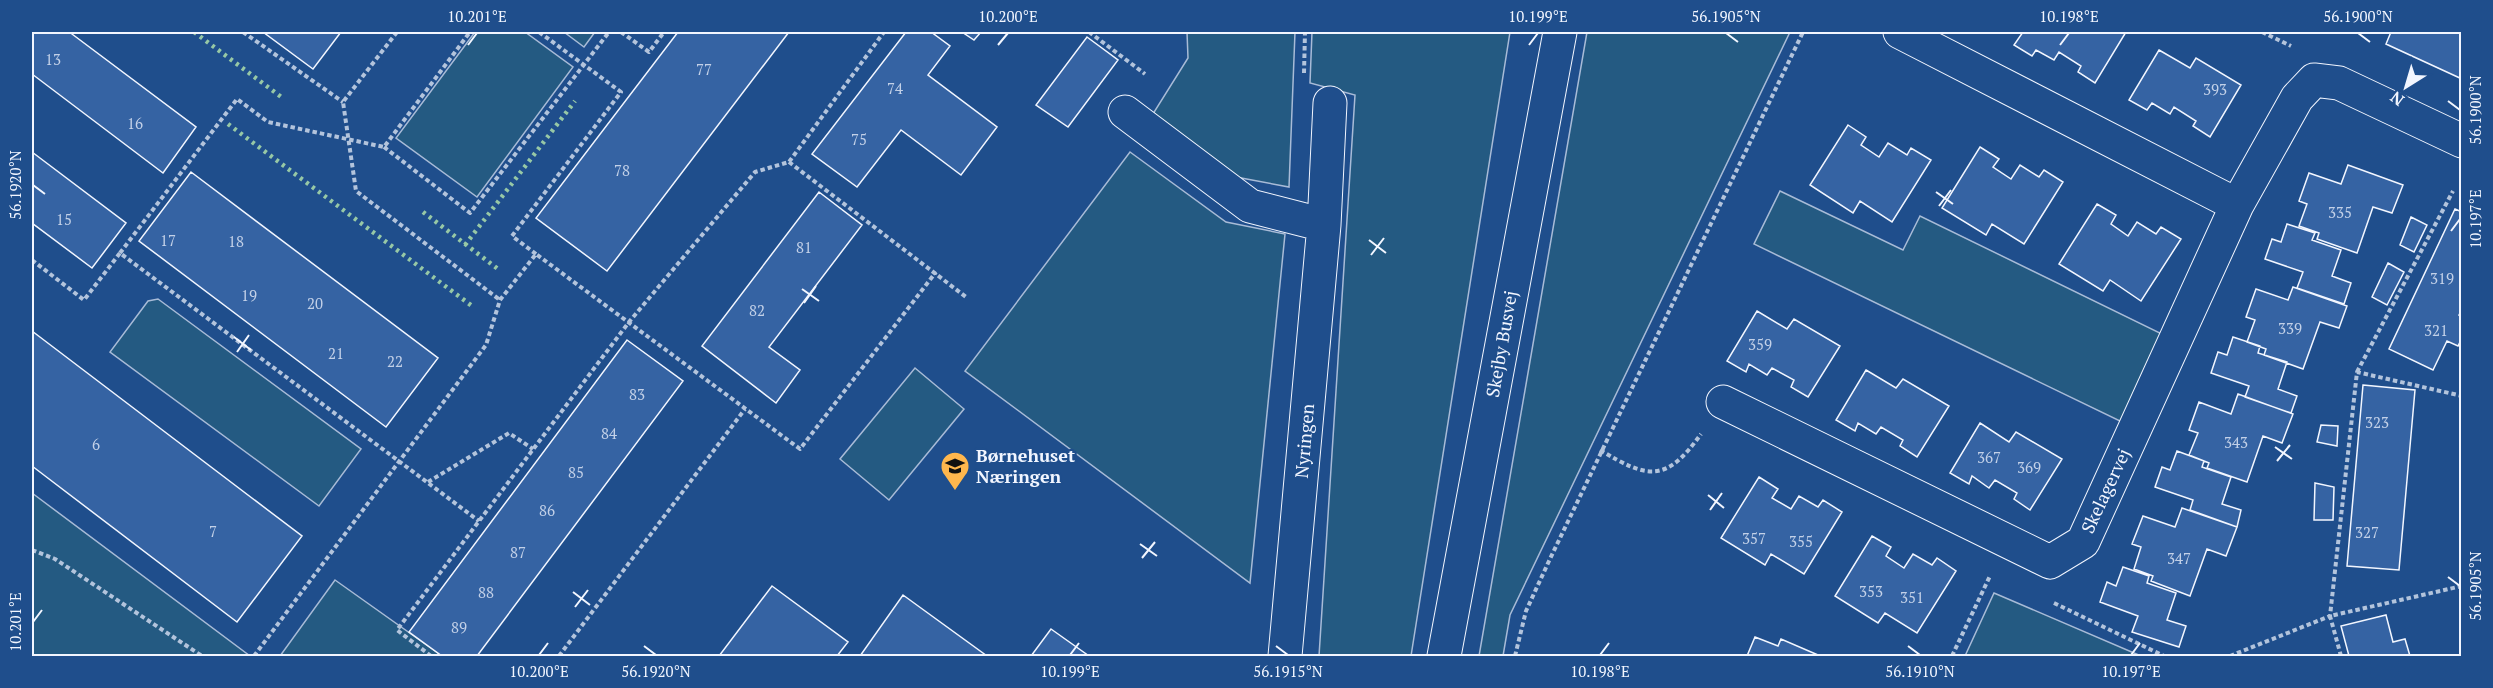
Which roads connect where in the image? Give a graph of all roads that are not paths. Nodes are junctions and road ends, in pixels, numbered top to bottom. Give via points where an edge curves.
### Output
1 (1560, 32) edge
2 (1900, 32) edge
3 (1330, 103) dead end
4 (1125, 112) dead end
5 (2462, 141) edge
6 (2237, 205) junction
7 (1324, 225) junction
8 (1723, 402) road end
9 (1286, 657) edge
10 (1444, 657) edge

1 - 10 street, Skejby Busvej
2 - 6 street
3 - 7 street, Nyringen
4 - 7 street via 1250,206
5 - 6 street, Skelagervej via 2338,83 2314,80 2297,98
6 - 8 street, Skelagervej via 2083,542 2050,562
7 - 9 street, Nyringen

